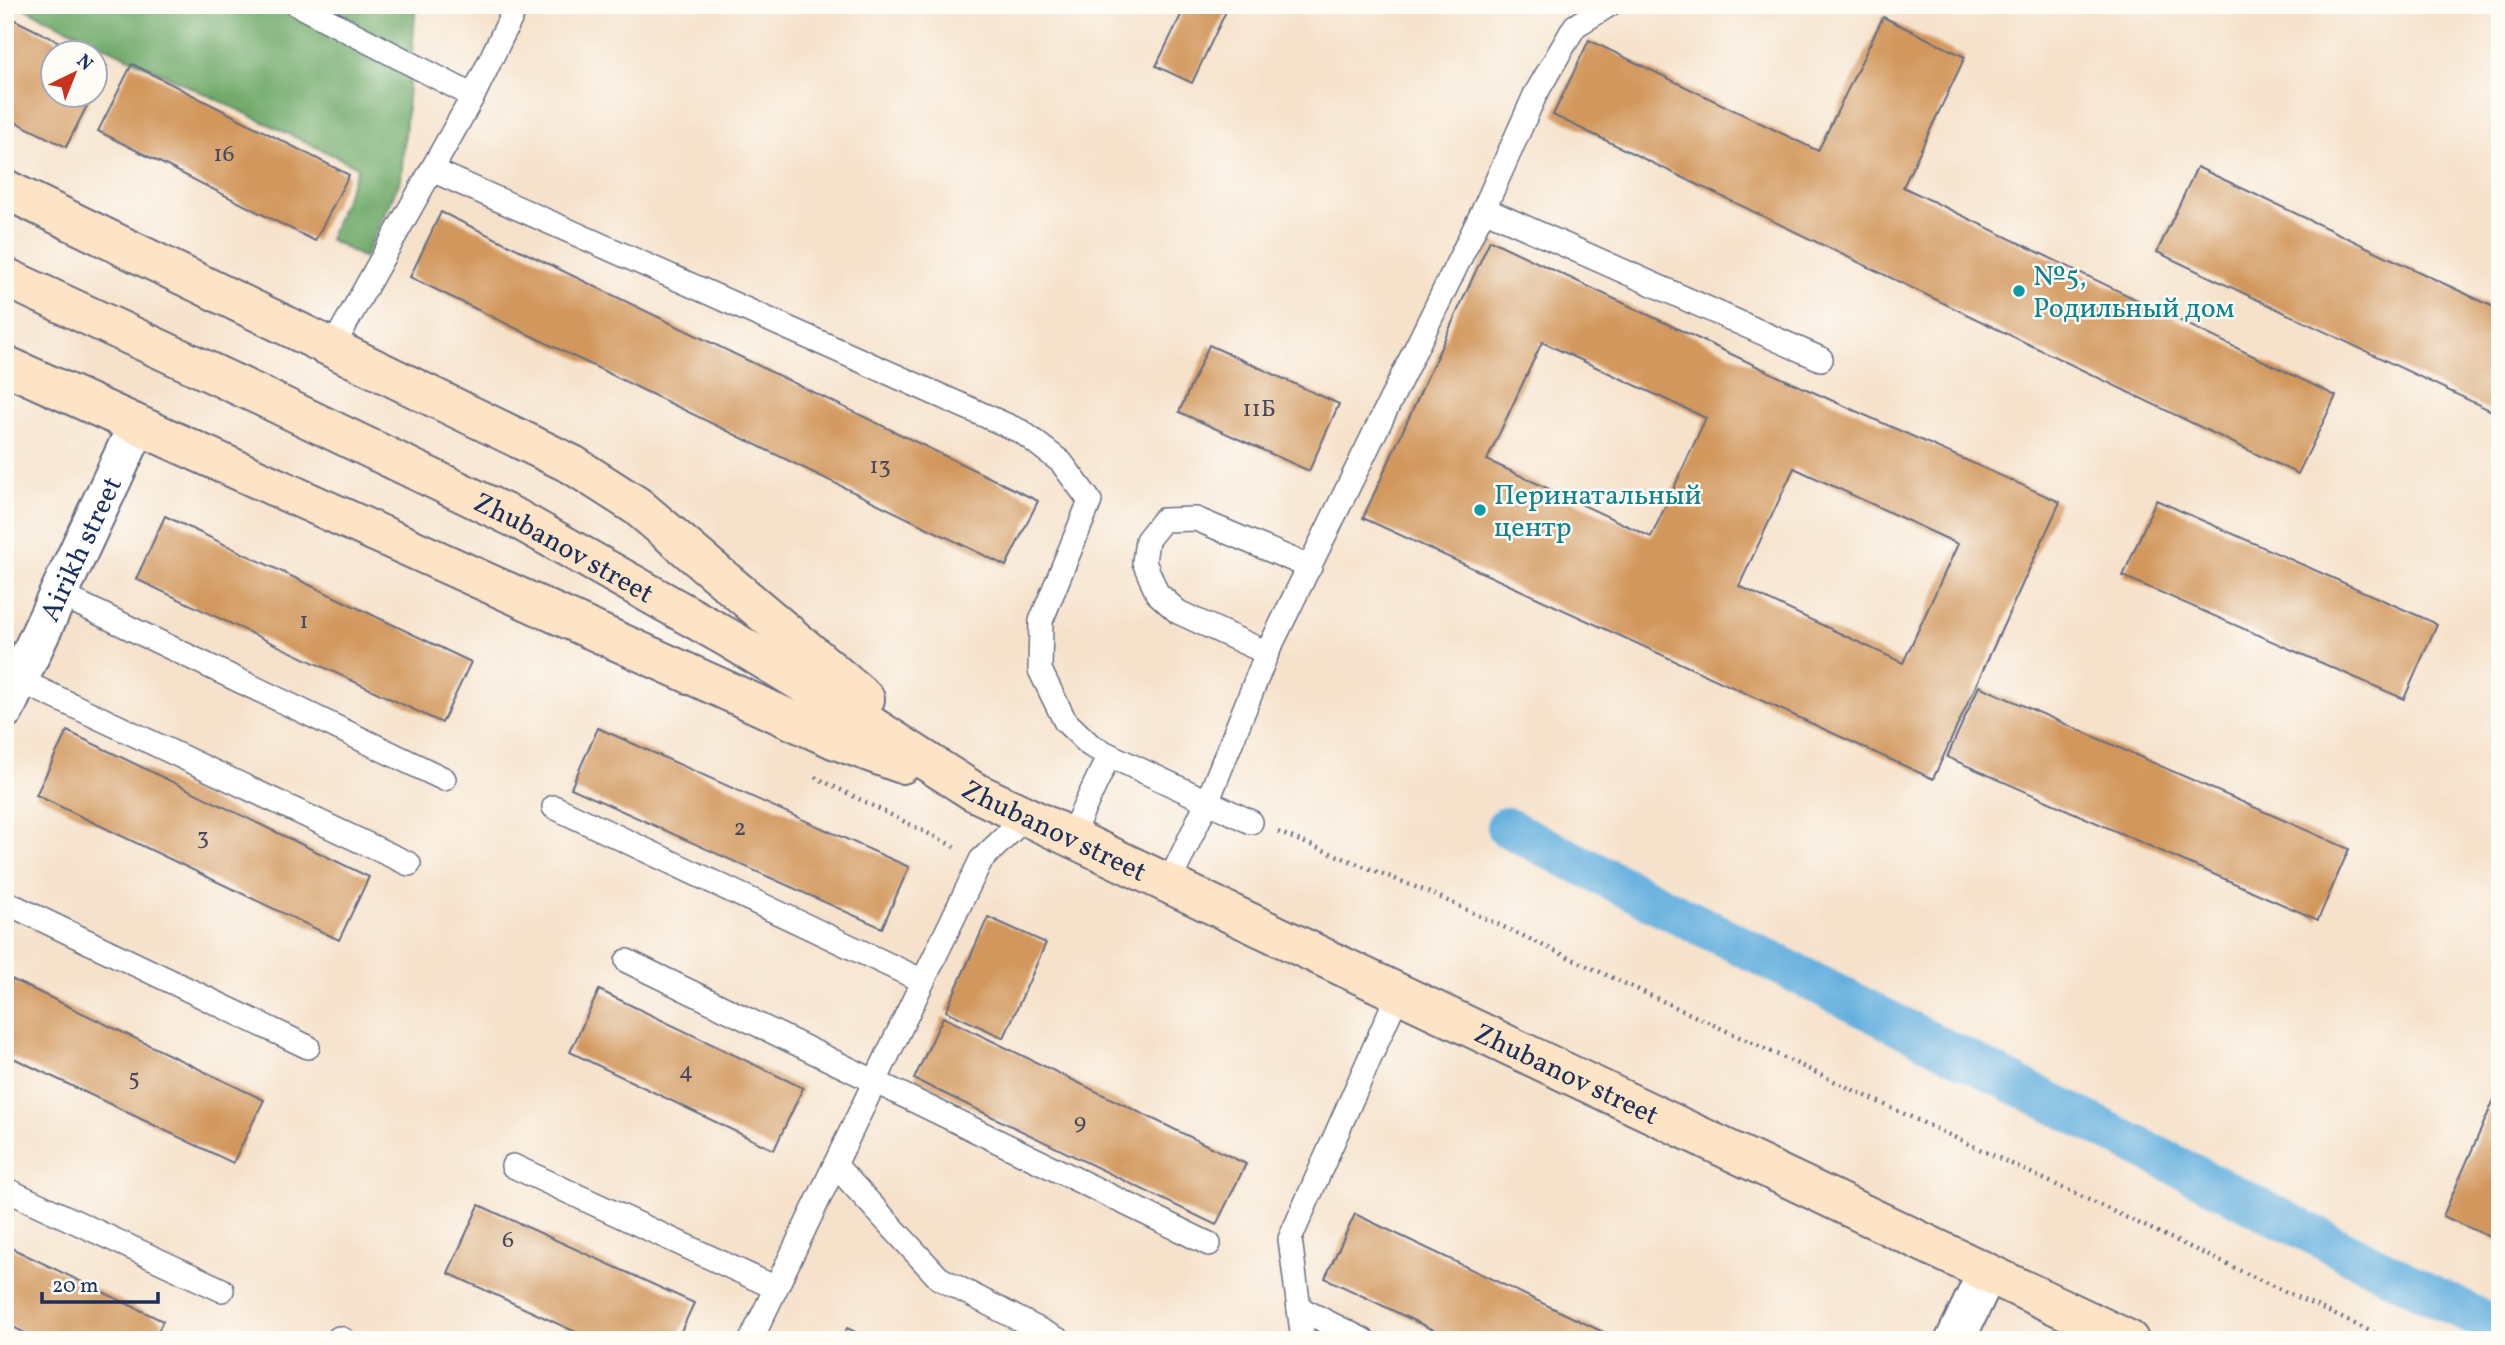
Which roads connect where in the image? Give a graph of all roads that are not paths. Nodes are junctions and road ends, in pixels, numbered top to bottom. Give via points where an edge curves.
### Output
1 (298, 5) edge
2 (517, 5) edge
3 (1609, 5) edge
4 (473, 96) junction
5 (432, 170) junction
6 (5, 189) edge
7 (1484, 209) junction
8 (5, 277) edge
9 (332, 348) junction
10 (1821, 359) dead end
11 (5, 365) edge
12 (137, 426) junction
13 (1310, 567) junction
14 (59, 594) junction
15 (1267, 653) junction
16 (12, 695) edge
17 (1109, 755) junction
18 (444, 779) dead end
19 (973, 791) junction
20 (1208, 800) junction
21 (554, 807) dead end
22 (1026, 817) junction
23 (1251, 822) road end
24 (1070, 838) junction
25 (409, 864) dead end
26 (1168, 885) junction
27 (5, 902) edge
28 (627, 961) dead end
29 (923, 981) junction
30 (1398, 994) junction
31 (308, 1047) dead end
32 (876, 1081) junction
33 (835, 1165) junction
34 (513, 1167) dead end
35 (5, 1189) edge
36 (1209, 1244) dead end
37 (1987, 1273) junction
38 (776, 1288) junction
39 (222, 1290) dead end
40 (1299, 1308) junction
41 (751, 1340) edge
42 (1059, 1340) edge
43 (1303, 1340) edge
44 (1363, 1340) edge
45 (1955, 1340) edge
46 (2130, 1340) edge

1 - 4 lane
2 - 4 lane
3 - 7 lane via 1576,26 1535,95
4 - 5 lane
5 - 9 lane
5 - 17 lane via 1022,432 1061,461 1090,501 1041,621 1040,670 1065,721 1090,745
6 - 9 main road
7 - 10 lane
7 - 13 lane
8 - 19 main road, Zhubanov street via 519,520 730,639
9 - 19 main road via 573,466 637,506
11 - 12 main road
12 - 14 street, Airikh street
12 - 19 main road via 836,740
13 - 15 lane
13 - 15 lane via 1196,519 1163,520 1147,540 1144,562 1157,593 1178,612
14 - 16 street, Airikh street
14 - 18 lane
15 - 20 lane
16 - 25 lane
17 - 20 lane
17 - 24 lane
19 - 22 main road, Zhubanov street
20 - 23 lane
20 - 26 lane
21 - 29 lane
22 - 24 main road, Zhubanov street
22 - 29 lane via 981,860
24 - 26 main road, Zhubanov street
26 - 30 main road, Zhubanov street
27 - 31 lane
28 - 32 lane
29 - 32 lane
30 - 37 main road, Zhubanov street
30 - 40 lane via 1290,1239
32 - 33 lane
32 - 36 lane
33 - 38 lane
33 - 42 lane via 939,1278
34 - 38 lane
35 - 39 lane
37 - 45 street
37 - 46 main road, Zhubanov street
38 - 41 lane
40 - 43 lane
40 - 44 lane

